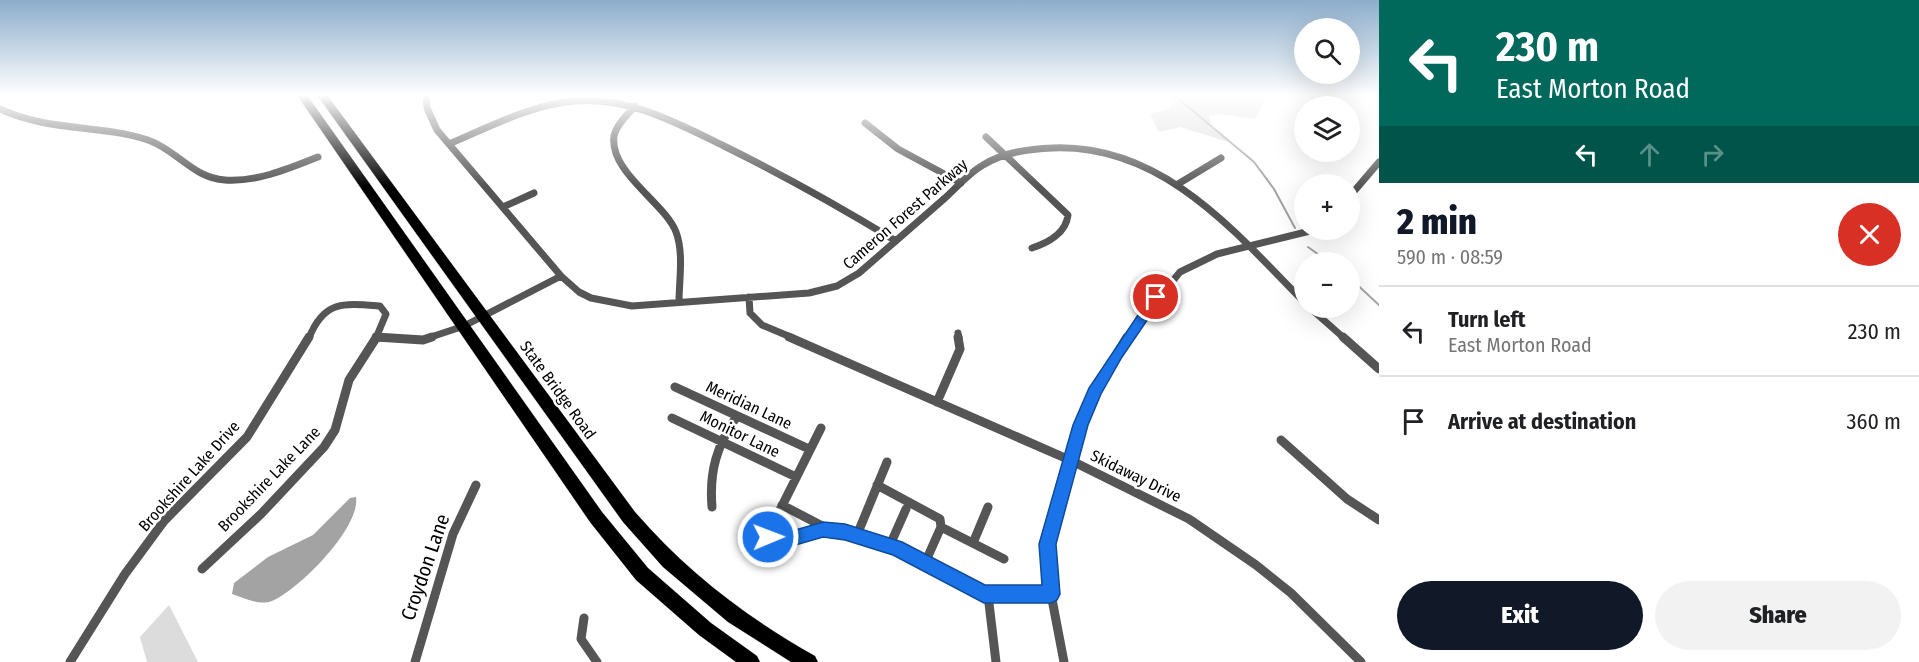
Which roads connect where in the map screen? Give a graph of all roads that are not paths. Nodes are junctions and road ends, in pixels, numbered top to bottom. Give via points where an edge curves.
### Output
1 (42, 126) edge
2 (324, 126) edge
3 (344, 126) edge
4 (436, 126) edge
5 (490, 126) edge
6 (619, 126) edge
7 (678, 126) edge
8 (869, 126) edge
9 (986, 137) dead end
10 (448, 144) junction
11 (1005, 154) junction
12 (318, 157) dead end
13 (1221, 158) dead end
14 (1379, 162) edge
15 (1376, 171) edge
16 (961, 183) junction
17 (1178, 184) junction
18 (1360, 186) edge
19 (534, 193) dead end
20 (502, 207) junction
21 (1294, 235) edge
22 (896, 240) junction
23 (1248, 247) junction
24 (1032, 248) dead end
25 (561, 276) junction
26 (1294, 292) edge
27 (749, 297) junction
28 (679, 303) junction
29 (482, 316) junction
30 (1321, 318) edge
31 (459, 328) junction
32 (958, 333) dead end
33 (376, 338) junction
34 (1379, 369) edge
35 (675, 387) dead end
36 (937, 402) junction
37 (737, 416) junction
38 (672, 418) dead end
39 (821, 428) dead end
40 (720, 441) junction
41 (1281, 441) dead end
42 (809, 449) junction
43 (1072, 461) junction
44 (887, 462) dead end
45 (796, 477) junction
46 (476, 485) dead end
47 (877, 485) junction
48 (782, 505) junction
49 (712, 507) dead end
50 (988, 507) dead end
51 (906, 509) dead end
52 (1379, 520) edge
53 (941, 527) junction
54 (829, 530) junction
55 (857, 535) junction
56 (973, 543) junction
57 (890, 545) junction
58 (1004, 559) dead end
59 (925, 563) junction
60 (202, 569) dead end
61 (1051, 594) junction
62 (988, 595) junction
63 (584, 618) dead end
64 (70, 662) edge
65 (415, 662) edge
66 (597, 662) edge
67 (751, 662) edge
68 (809, 662) edge
69 (996, 662) edge
70 (1064, 662) edge
71 (1361, 662) edge

1 - 12 street via 147,140 165,148 194,173 219,180 268,176
2 - 31 highway via 435,285 434,292
3 - 29 highway, State Bridge Road
4 - 10 street, Cameron Forest Parkway
5 - 10 street
6 - 28 street via 614,148 620,161 676,231
7 - 22 street via 789,177
8 - 16 street via 898,149
9 - 11 street
10 - 20 street, Cameron Forest Parkway
11 - 16 street, Cameron Forest Parkway via 982,165
11 - 17 street, Cameron Forest Parkway via 1045,148 1089,151 1135,163
11 - 24 street via 1068,215 1066,225 1045,245
13 - 17 street
14 - 15 street
15 - 18 street
16 - 22 street, Cameron Forest Parkway
17 - 23 street, Cameron Forest Parkway
19 - 20 street
20 - 25 street, Cameron Forest Parkway
21 - 23 street
22 - 27 street, Cameron Forest Parkway via 859,273 837,286 809,293
23 - 26 street, Cameron Forest Parkway
23 - 43 street via 1198,261 1180,272 1154,301 1094,392
25 - 28 street, Cameron Forest Parkway via 579,292 606,303
25 - 29 street
27 - 28 street, Cameron Forest Parkway
27 - 36 street, Skidaway Drive via 750,313 762,325
29 - 31 street
29 - 68 highway, State Bridge Road via 659,554 723,610
30 - 34 street
31 - 33 street via 423,340
31 - 67 highway via 642,574 705,629
32 - 36 street via 960,349
33 - 60 street, Brookshire Lake Lane via 349,380 335,430 324,447
33 - 64 street, Brookshire Lake Drive via 386,314 380,306 348,303 332,308 316,320 307,343 247,437 164,521 125,574
35 - 37 street, Meridian Lane
36 - 43 street, Skidaway Drive
37 - 40 street
37 - 42 street, Meridian Lane
38 - 40 street, Monitor Lane
39 - 42 street
40 - 45 street, Monitor Lane
40 - 49 street via 710,479
41 - 52 street via 1347,499
42 - 45 street
43 - 61 street via 1048,544
43 - 71 street, Skidaway Drive via 1157,501 1222,540 1291,593
44 - 47 street
45 - 48 street
46 - 65 street, Croydon Lane via 453,534
47 - 53 street via 935,516
47 - 55 street
48 - 54 street
48 - 54 street via 768,537 792,538
50 - 56 street
51 - 57 street
53 - 56 street
53 - 59 street
54 - 55 street
55 - 57 street
56 - 58 street
57 - 59 street
59 - 62 street
61 - 62 street
61 - 70 street
62 - 69 street
63 - 66 street via 581,639

